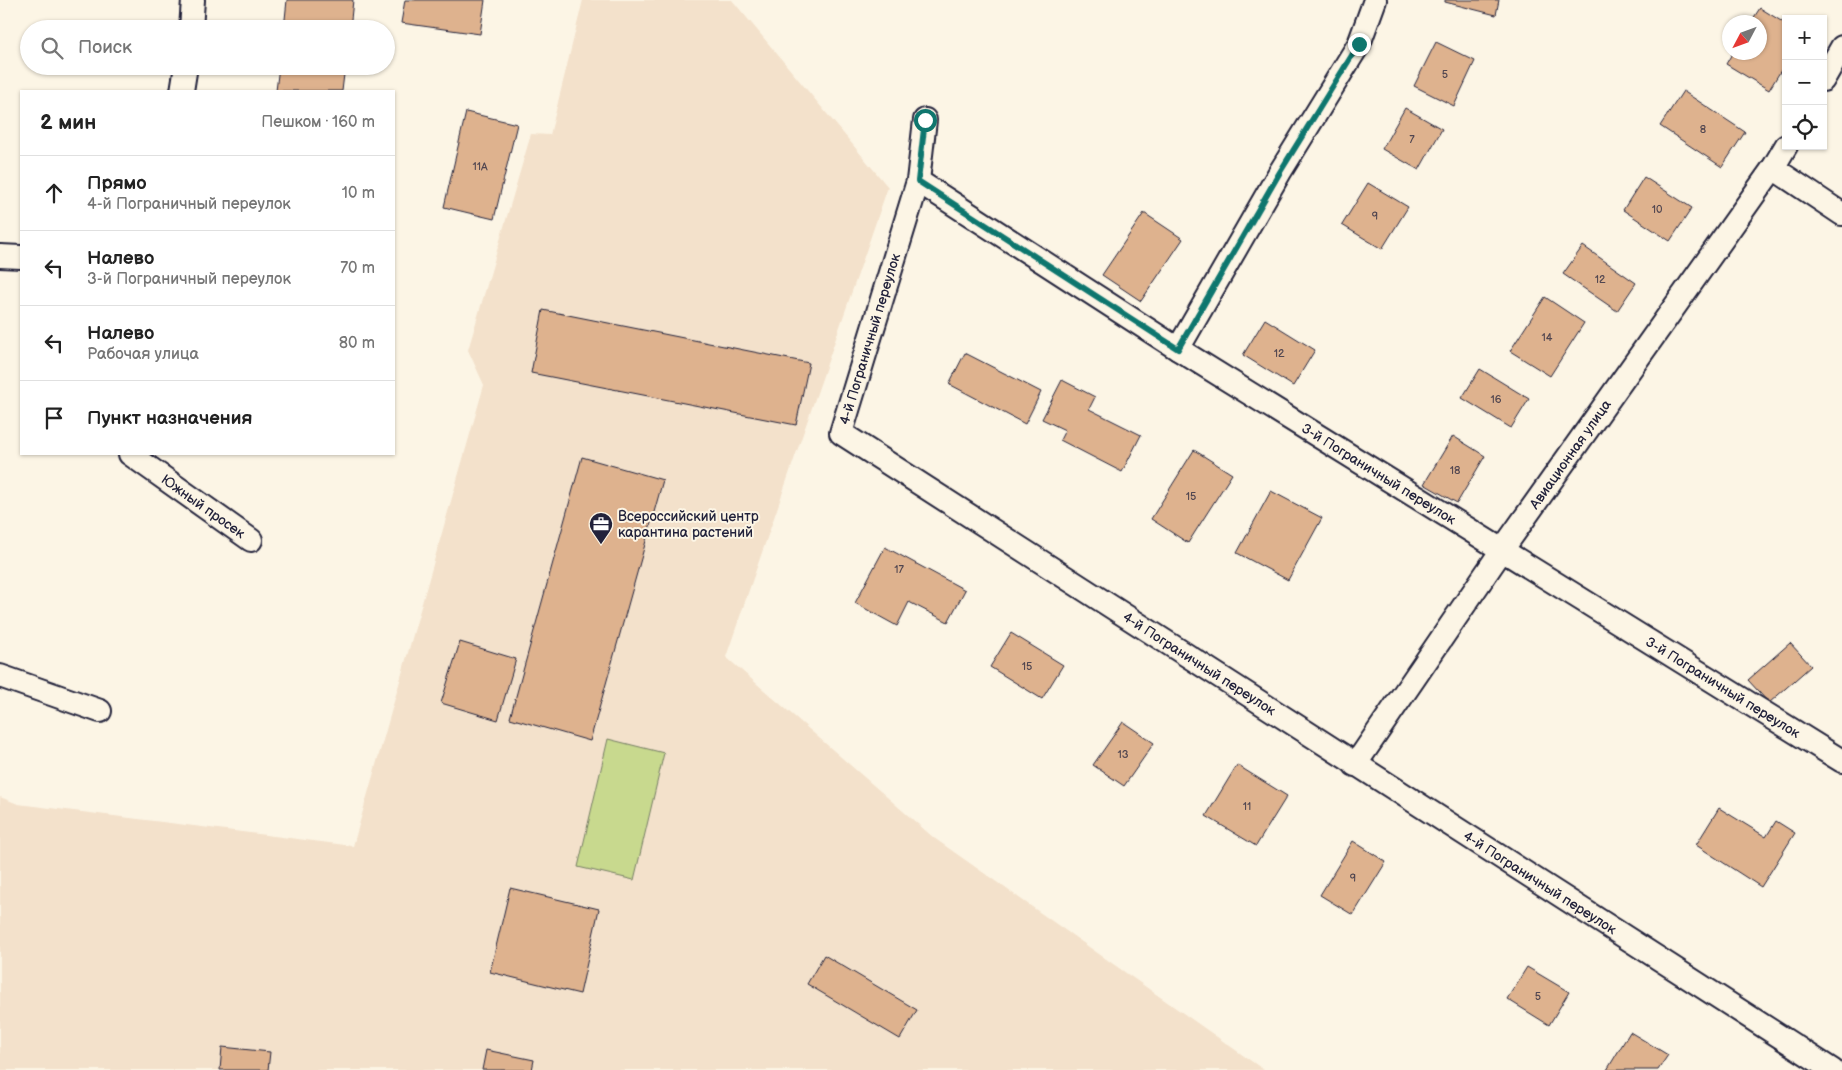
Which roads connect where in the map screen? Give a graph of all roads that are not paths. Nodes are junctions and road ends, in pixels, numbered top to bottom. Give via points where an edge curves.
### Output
1 (193, 0) edge
2 (1375, 0) edge
3 (192, 20) edge
4 (1842, 47) edge
5 (1827, 73) edge
6 (185, 75) edge
7 (182, 90) edge
8 (925, 120) dead end
9 (1784, 150) edge
10 (1773, 168) junction
11 (918, 181) junction
12 (1842, 214) edge
13 (0, 256) edge
14 (20, 257) edge
15 (1178, 349) junction
16 (131, 455) edge
17 (251, 540) dead end
18 (1502, 550) junction
19 (0, 676) edge
20 (100, 711) dead end
21 (1842, 761) edge
22 (1355, 765) junction
23 (1832, 1070) edge

1 - 3 street
2 - 15 street via 1359,44 1280,172
4 - 5 street
6 - 7 street
8 - 11 street, 4-й Пограничный переулок
9 - 10 street, Авиационная улица
10 - 12 street
10 - 18 street, Авиационная улица
11 - 15 street, 3-й Пограничный переулок
11 - 22 street, 4-й Пограничный переулок via 841,433
13 - 14 street
15 - 18 street, 3-й Пограничный переулок
16 - 17 street, Южный просек
18 - 21 street, 3-й Пограничный переулок
18 - 22 street, Авиационная улица
19 - 20 street
22 - 23 street, 4-й Пограничный переулок

